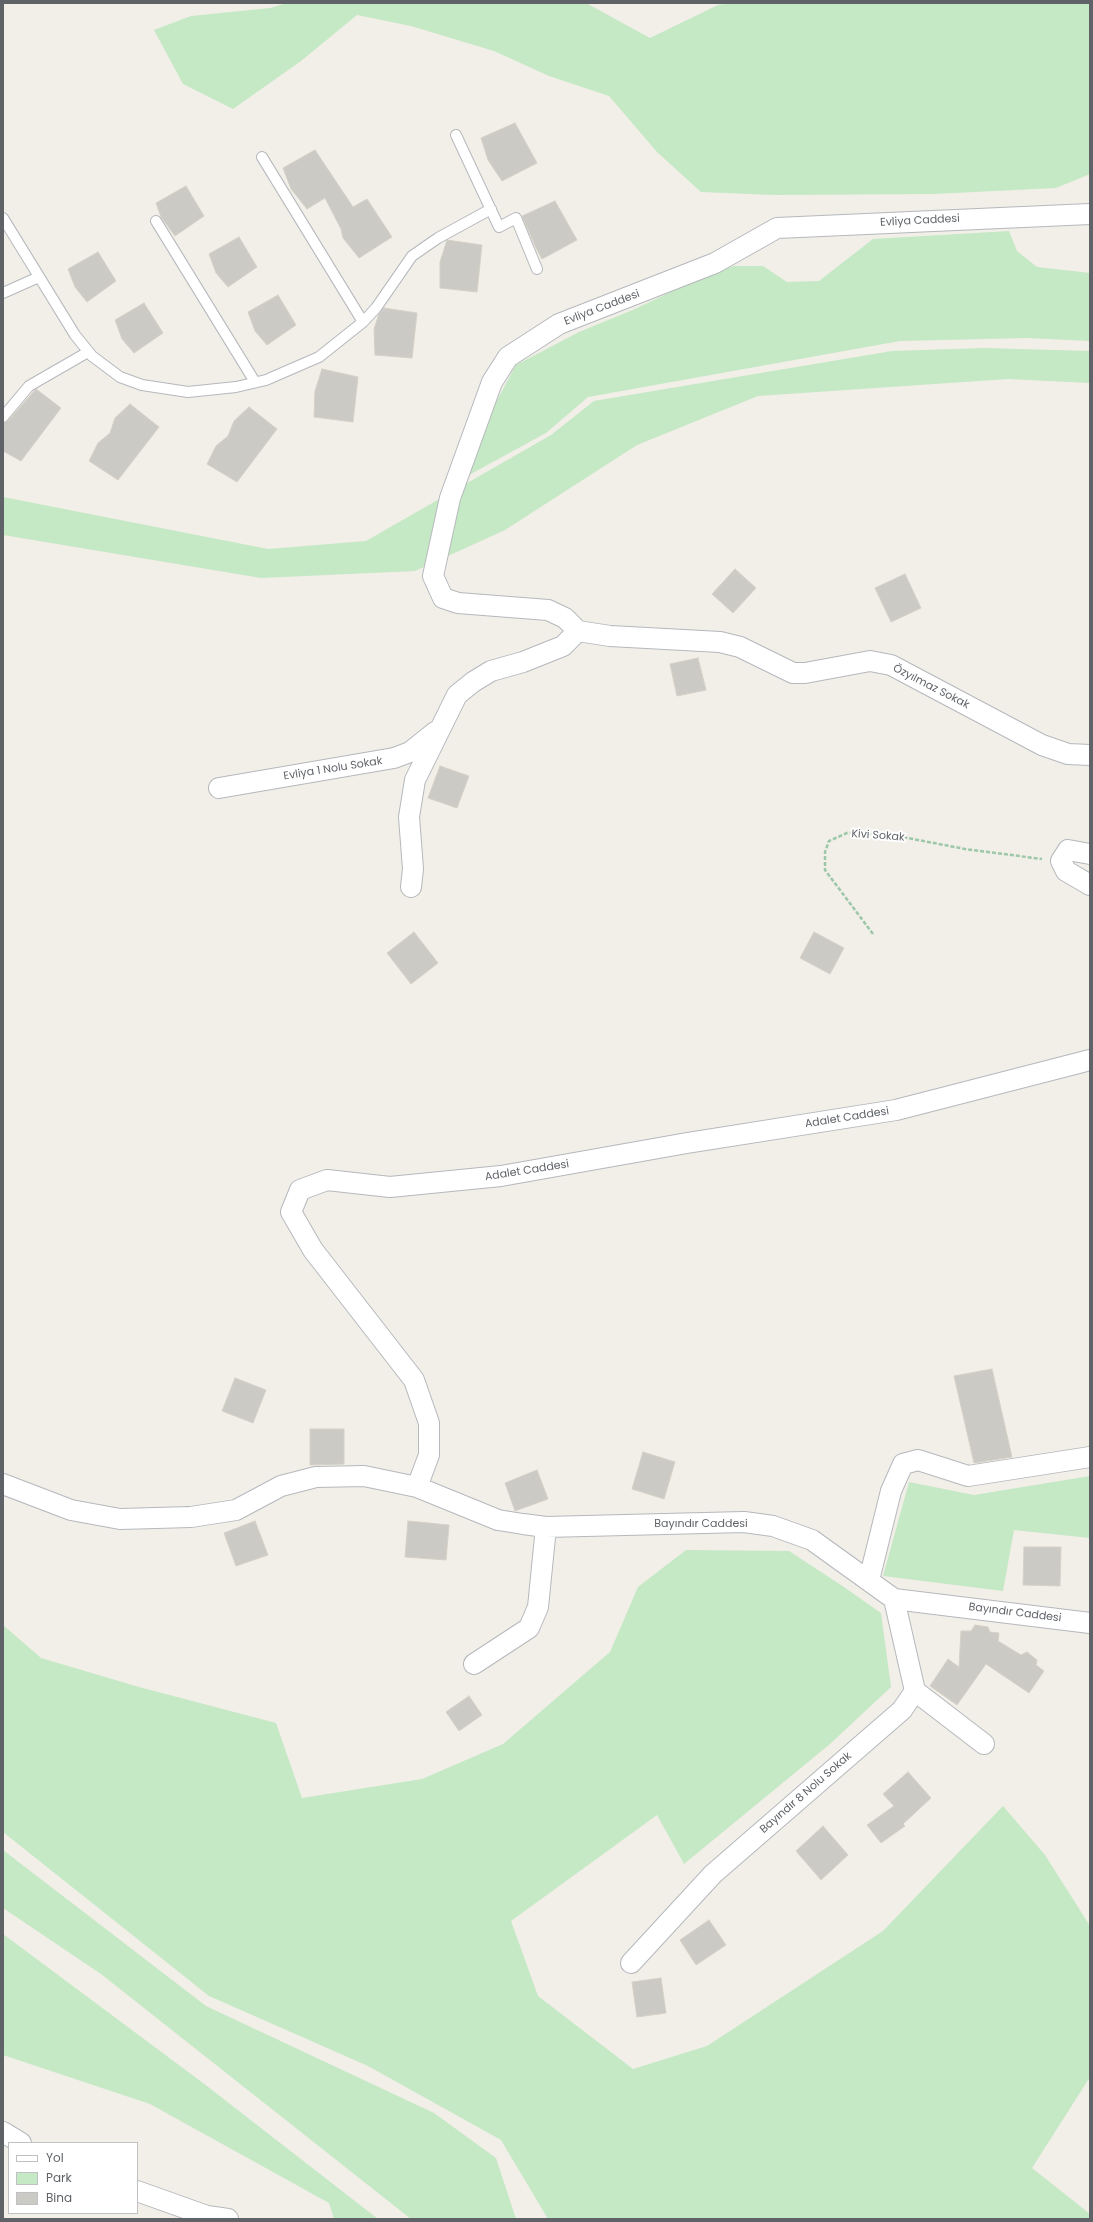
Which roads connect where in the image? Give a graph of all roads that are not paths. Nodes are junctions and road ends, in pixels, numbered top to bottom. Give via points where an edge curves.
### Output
1 (456, 135) dead end
2 (262, 157) dead end
3 (491, 209) junction
4 (1090, 214) edge
5 (3, 218) edge
6 (156, 221) dead end
7 (537, 269) dead end
8 (39, 277) junction
9 (3, 293) edge
10 (363, 322) junction
11 (88, 352) junction
12 (255, 382) junction
13 (3, 417) edge
14 (578, 631) junction
15 (438, 730) junction
16 (1090, 754) edge
17 (219, 788) dead end
18 (1090, 854) edge
19 (1090, 885) edge
20 (411, 886) dead end
21 (1090, 1060) edge
22 (1090, 1457) edge
23 (3, 1484) edge
24 (417, 1487) junction
25 (546, 1527) junction
26 (869, 1580) junction
27 (894, 1598) junction
28 (1090, 1623) edge
29 (474, 1664) dead end
30 (915, 1691) junction
31 (984, 1744) dead end
32 (631, 1963) dead end
33 (3, 2132) edge
34 (19, 2142) edge
35 (138, 2191) edge
36 (228, 2219) edge

1 - 3 lane
2 - 10 lane
3 - 7 lane via 499,227 516,218
3 - 10 lane via 438,238 412,256 376,308
4 - 14 street, Evliya Caddesi via 777,228 715,263 559,324 508,357 492,382 450,498 433,576 443,598 458,603 548,610 565,618
5 - 8 lane
6 - 12 lane
8 - 9 lane
8 - 11 lane
10 - 12 lane via 319,357 266,380
11 - 12 lane via 120,377 142,385 188,392
11 - 13 lane via 29,386
14 - 15 street via 563,646 491,671 473,682 457,695
14 - 16 street, Özyılmaz Sokak via 610,636 720,642 740,647 793,673 870,662 891,665 1042,746 1068,754
15 - 17 street, Evliya 1 Nolu Sokak via 410,752 394,758
15 - 20 street via 415,780 409,818 413,869
18 - 19 street via 1068,850 1061,861 1066,871
21 - 24 street, Adalet Caddesi via 896,1110 501,1176 390,1186 327,1180 300,1190 291,1212 313,1250 414,1380 429,1423 429,1455
22 - 26 street via 968,1476 918,1460 903,1464 891,1491
23 - 24 street, Bayındır Caddesi via 71,1510 120,1519 191,1517 236,1510 281,1486 316,1477 364,1476
24 - 25 street, Bayındır Caddesi via 498,1520
25 - 26 street, Bayındır Caddesi via 702,1522 744,1522 773,1526 812,1540
25 - 29 street via 538,1607 529,1628
26 - 27 street, Bayındır Caddesi
27 - 28 street, Bayındır Caddesi
27 - 30 street
30 - 31 street
30 - 32 street, Bayındır 8 Nolu Sokak via 902,1710 713,1874
33 - 34 street
35 - 36 street via 207,2216

